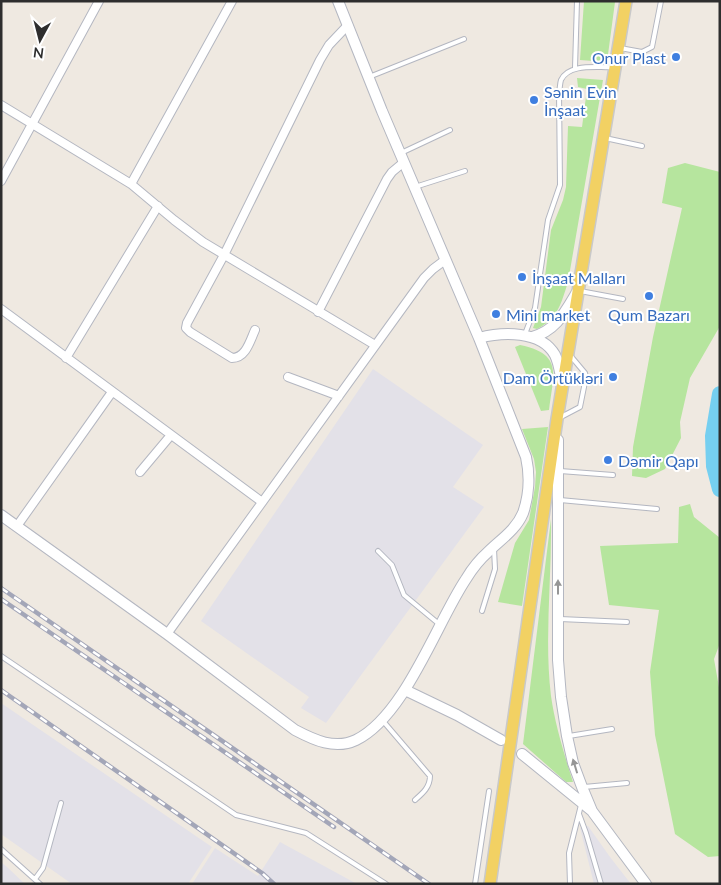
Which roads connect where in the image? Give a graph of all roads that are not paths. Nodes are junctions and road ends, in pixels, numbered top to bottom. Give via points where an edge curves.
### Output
1 (99, 1) edge
2 (232, 1) edge
3 (338, 1) edge
4 (577, 1) edge
5 (626, 1) edge
6 (661, 1) edge
7 (348, 25) junction
8 (464, 39) dead end
9 (618, 48) junction
10 (615, 67) junction
11 (575, 68) junction
12 (368, 77) junction
13 (1, 105) edge
14 (32, 124) junction
15 (450, 130) dead end
16 (603, 138) junction
17 (642, 146) dead end
18 (403, 157) junction
19 (465, 171) dead end
20 (1, 181) edge
21 (130, 184) junction
22 (415, 187) junction
23 (158, 206) junction
24 (224, 255) junction
25 (445, 260) junction
26 (578, 291) junction
27 (622, 298) dead end
28 (1, 309) edge
29 (318, 312) junction
30 (255, 330) dead end
31 (528, 336) junction
32 (479, 338) junction
33 (375, 345) junction
34 (568, 352) junction
35 (66, 358) junction
36 (288, 377) dead end
37 (562, 387) junction
38 (112, 392) junction
39 (339, 396) junction
40 (557, 419) junction
41 (171, 435) junction
42 (558, 471) junction
43 (140, 472) dead end
44 (612, 475) dead end
45 (558, 500) junction
46 (262, 502) junction
47 (657, 509) dead end
48 (1, 515) edge
49 (18, 526) junction
50 (494, 547) junction
51 (378, 551) dead end
52 (482, 610) dead end
53 (558, 618) junction
54 (627, 622) dead end
55 (441, 625) junction
56 (167, 634) junction
57 (1, 656) edge
58 (404, 690) junction
59 (382, 719) junction
60 (612, 729) dead end
61 (567, 736) junction
62 (501, 740) dead end
63 (522, 754) dead end
64 (627, 783) dead end
65 (582, 787) junction
66 (489, 791) dead end
67 (415, 800) dead end
68 (61, 803) dead end
69 (582, 803) junction
70 (592, 811) junction
71 (579, 814) junction
72 (1, 849) edge
73 (35, 879) junction
74 (40, 884) edge
75 (386, 884) edge
76 (475, 884) edge
77 (490, 884) edge
78 (570, 884) edge
79 (601, 884) edge
80 (646, 884) edge

1 - 14 street
2 - 21 street
3 - 7 main road
4 - 11 lane
5 - 9 main road
6 - 9 lane via 652,47 642,52
7 - 12 main road
7 - 24 street via 320,60
8 - 12 lane
9 - 10 main road
10 - 11 lane
10 - 16 main road
11 - 31 lane via 561,80 560,185 548,220
12 - 18 main road
13 - 14 street
14 - 20 street
14 - 21 street
15 - 18 lane
16 - 17 lane
16 - 26 main road
18 - 22 main road
18 - 29 street via 386,179
19 - 22 lane
21 - 23 street
22 - 25 main road
23 - 24 street
23 - 35 street
24 - 29 street
24 - 30 street via 186,328 232,358 243,355
25 - 32 main road
25 - 33 street via 424,278
26 - 27 lane
26 - 31 main road via 553,327 542,334
26 - 34 main road
28 - 35 street
29 - 33 street
31 - 32 main road via 498,334
31 - 37 main road via 543,342 555,355
32 - 50 main road via 529,470 522,514 512,530
33 - 39 street
34 - 37 main road
34 - 40 lane via 586,377 580,407
35 - 38 street
36 - 39 street
37 - 40 main road
38 - 41 street
38 - 49 street
39 - 46 street
40 - 42 main road
40 - 77 main road
41 - 43 street
41 - 46 street
42 - 44 lane
42 - 45 main road
45 - 47 lane
53 -> 45 main road
46 - 56 street
48 - 49 main road
49 - 56 main road
50 - 52 lane via 495,569
50 - 55 main road via 465,580
51 - 55 lane via 392,565 404,595
53 - 54 lane
53 - 61 main road via 561,697
55 - 58 main road
56 - 59 main road via 313,740 328,744 356,740
57 - 75 lane via 236,815 306,833
58 - 59 main road
58 - 62 main road via 458,715
59 - 67 lane via 430,776 426,790
60 - 61 lane
65 -> 61 main road
63 - 69 main road
64 - 65 lane
65 - 70 main road
66 - 76 lane
68 - 73 lane via 43,868
69 - 70 main road
69 - 71 lane
70 - 80 main road
71 - 78 lane via 569,853
71 - 79 lane
72 - 73 lane
73 - 74 lane

